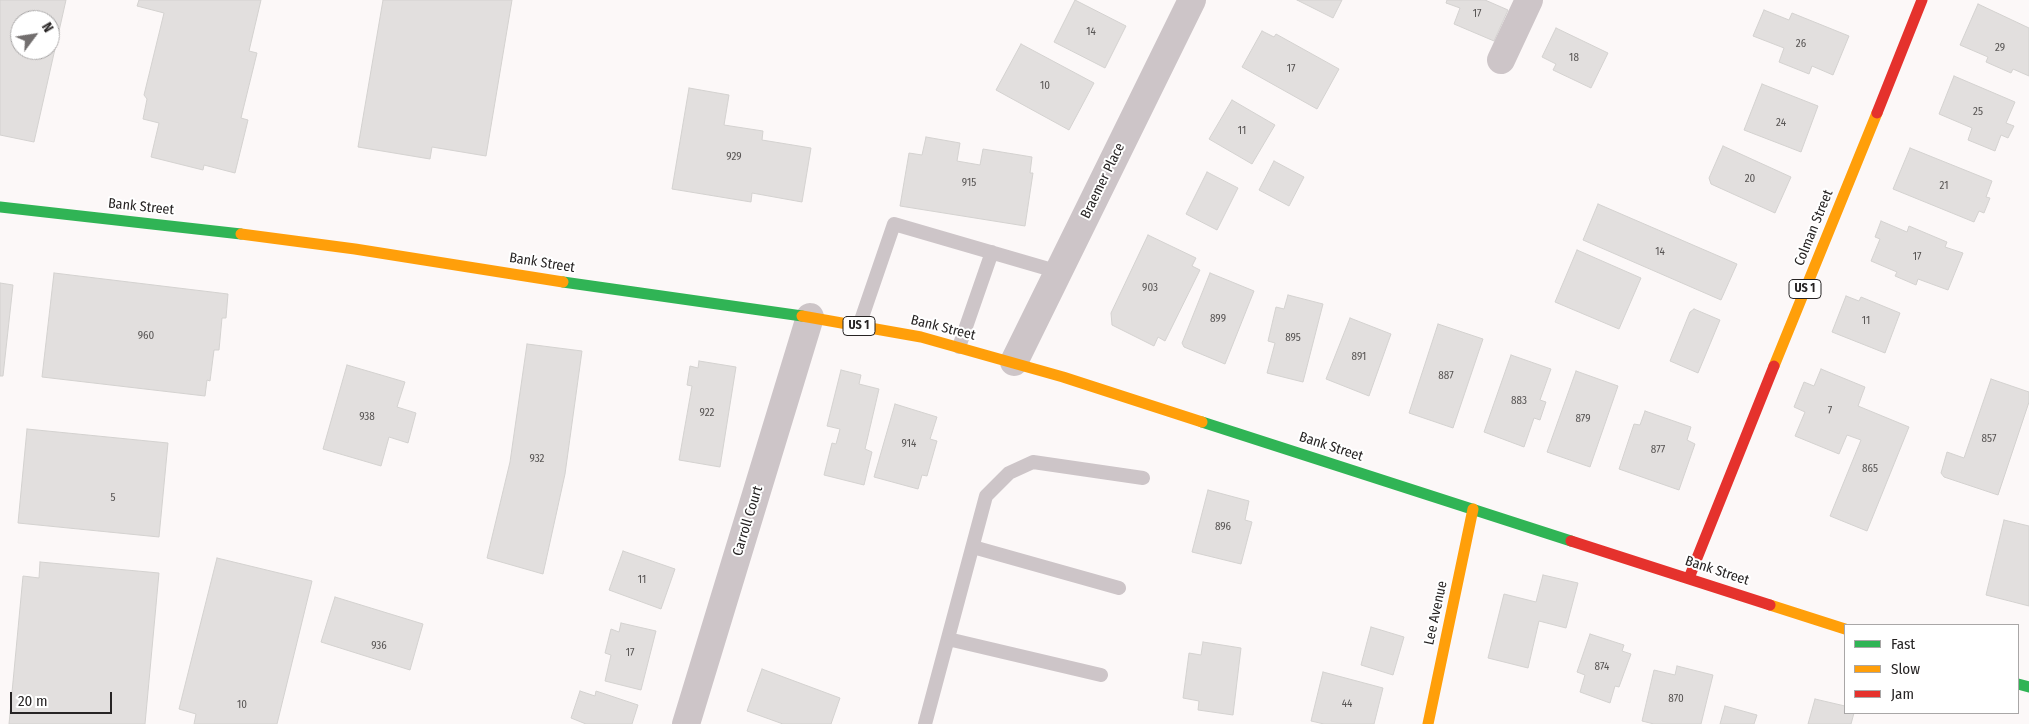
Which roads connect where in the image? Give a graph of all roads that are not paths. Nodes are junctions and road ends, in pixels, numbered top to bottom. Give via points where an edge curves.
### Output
1 (1192, 0) edge
2 (1529, 0) edge
3 (1922, 0) edge
4 (1501, 60) dead end
5 (0, 207) edge
6 (992, 252) junction
7 (1058, 272) junction
8 (810, 317) junction
9 (858, 326) junction
10 (959, 347) junction
11 (1014, 362) junction
12 (1143, 478) dead end
13 (1473, 509) junction
14 (973, 547) junction
15 (1689, 578) junction
16 (1119, 588) dead end
17 (1844, 628) edge
18 (948, 639) junction
19 (1101, 675) dead end
20 (686, 724) edge
21 (925, 724) edge
22 (1428, 724) edge

1 - 7 street, Braemer Place
2 - 4 street
3 - 15 main road, Colman Street / US 1
5 - 8 main road, Bank Street / US 1 via 286,239
6 - 7 lane
6 - 9 lane via 894,224
6 - 10 lane
7 - 11 street, Braemer Place
8 - 9 main road, Bank Street / US 1
8 - 20 street, Carroll Court
9 - 10 main road, Bank Street / US 1
10 - 11 main road, Bank Street / US 1
11 - 13 main road, Bank Street / US 1
12 - 14 lane via 1033,462 1009,473 986,496
13 - 15 main road, Bank Street / US 1
13 - 22 main road, Lee Avenue
14 - 16 lane
14 - 18 lane
15 - 17 main road, Bank Street / US 1
18 - 19 lane
18 - 21 lane

